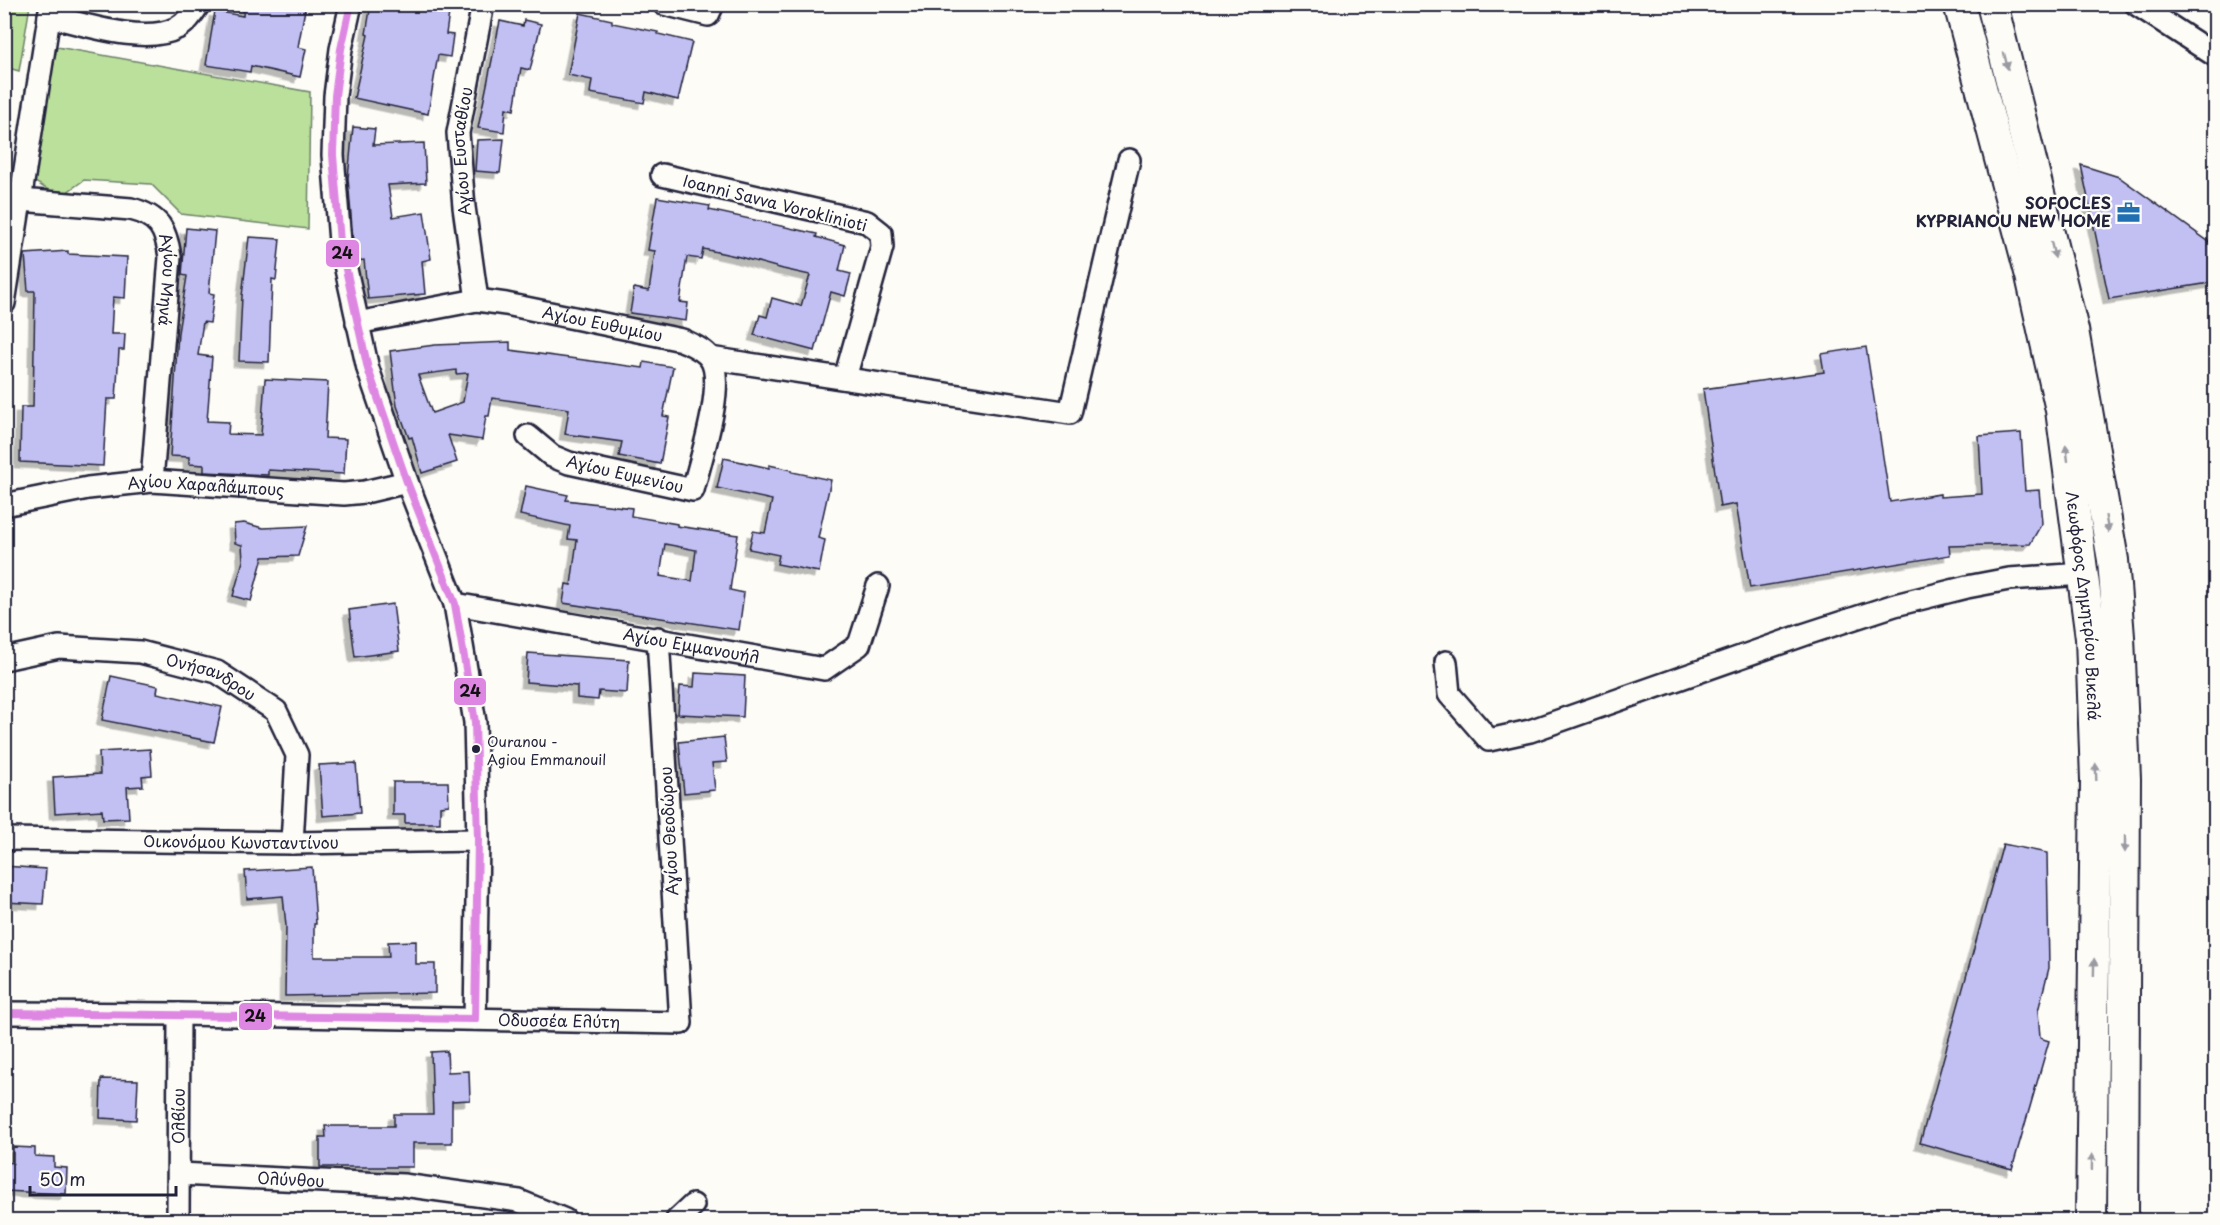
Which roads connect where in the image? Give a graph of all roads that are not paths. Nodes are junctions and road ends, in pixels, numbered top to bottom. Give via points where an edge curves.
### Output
1 (199, 4) edge
2 (351, 4) edge
3 (483, 4) edge
4 (664, 4) edge
5 (713, 4) edge
6 (1959, 4) edge
7 (1992, 4) edge
8 (2136, 4) edge
9 (50, 10) edge
10 (2216, 56) edge
11 (1129, 160) dead end
12 (662, 175) dead end
13 (20, 200) junction
14 (477, 300) junction
15 (4, 303) edge
16 (357, 323) junction
17 (710, 358) junction
18 (845, 378) junction
19 (528, 436) dead end
20 (152, 481) junction
21 (407, 482) junction
22 (4, 505) edge
23 (2083, 574) junction
24 (878, 586) dead end
25 (456, 604) junction
26 (658, 639) junction
27 (4, 659) edge
28 (1446, 662) dead end
29 (4, 839) edge
30 (478, 840) junction
31 (292, 843) junction
32 (4, 1013) edge
33 (179, 1014) junction
34 (475, 1019) junction
35 (681, 1023) joint
36 (179, 1174) junction
37 (693, 1204) dead end
38 (177, 1221) edge
39 (565, 1221) edge
40 (677, 1221) edge
41 (2091, 1221) edge
42 (2123, 1221) edge

1 - 9 street via 178,28 157,35 136,35
2 - 16 street via 339,61 333,155 340,242
3 - 14 street, Αγίου Ευσταθίου via 459,133
4 - 5 street via 708,15
23 -> 6 main road, Λεωφόρος Δημητρίου Βικελά via 2061,410 2031,276
7 -> 42 main road, Λεωφόρος Δημητρίου Βικελά via 2073,330 2113,560 2125,779
8 - 10 street
9 - 13 street
11 - 18 street via 1070,413
12 - 18 street, Ioanni Savva Voroklinioti via 867,222 880,232 882,247
13 - 15 street
13 - 20 street, Αγίου Μηνά via 143,212 153,218 168,240 170,257
14 - 16 street, Αγίου Ευθυμίου
14 - 17 street, Αγίου Ευθυμίου via 682,340
16 - 21 street via 368,369
17 - 18 street
17 - 19 street, Αγίου Ευμενίου via 716,396 693,490 569,463 552,456
20 - 21 street, Αγίου Χαραλάμπους via 344,494
20 - 22 street, Αγίου Χαραλάμπους via 79,489
21 - 25 street
23 - 28 street via 2009,579 1895,605 1530,731 1489,740 1449,694
41 -> 23 main road, Λεωφόρος Δημητρίου Βικελά via 2096,780 2091,638
24 - 26 street, Αγίου Εμμανουήλ via 859,645 824,669
25 - 26 street, Αγίου Εμμανουήλ
25 - 30 street via 475,722
26 - 35 street, Αγίου Θεοδώρου
27 - 31 street, Ονήσανδρου via 59,647 82,648 140,652 217,672 276,711 297,755
29 - 31 street, Οικονόμου Κωνσταντίνου
30 - 31 street, Οικονόμου Κωνσταντίνου
30 - 34 street
32 - 33 street, Οδυσσέα Ελύτη
33 - 34 street, Οδυσσέα Ελύτη
33 - 36 street, Ολβίου
34 - 35 street, Οδυσσέα Ελύτη
36 - 38 street, Ολβίου
36 - 39 street, Ολύνθου via 403,1185 519,1201
37 - 40 street

